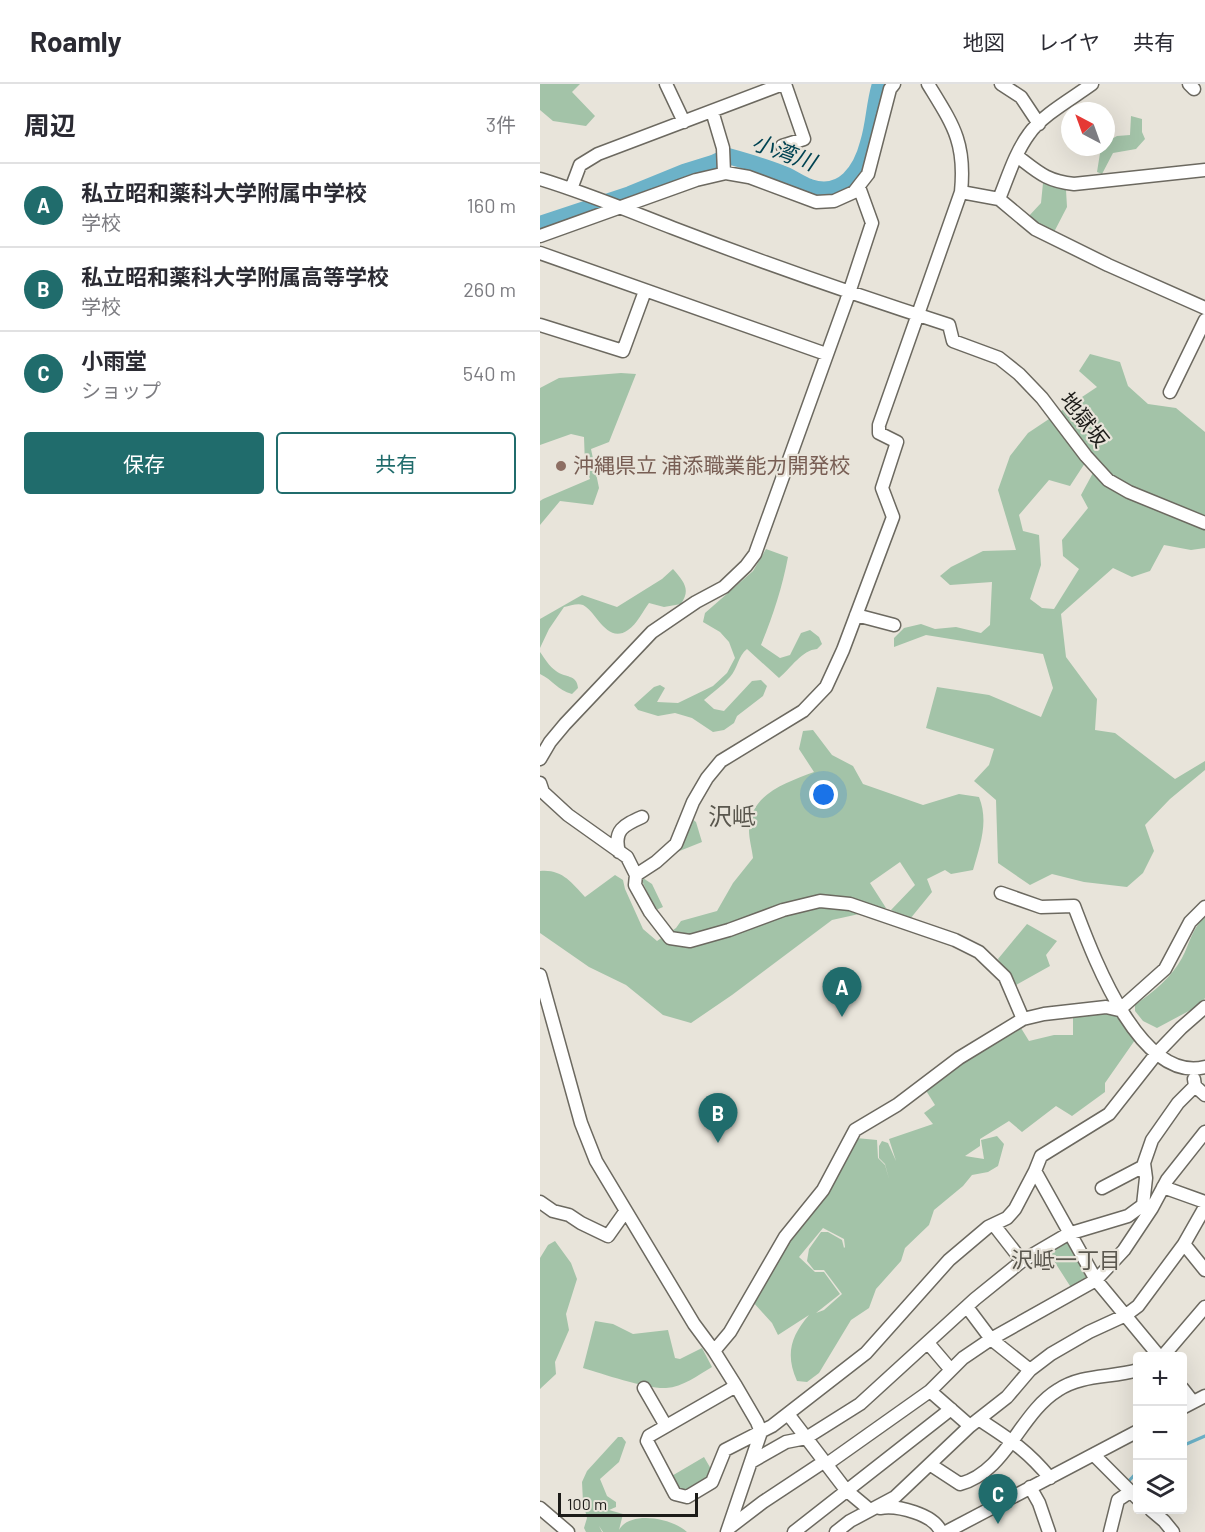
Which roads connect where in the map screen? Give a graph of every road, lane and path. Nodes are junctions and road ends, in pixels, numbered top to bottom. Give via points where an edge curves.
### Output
1 (666, 84) edge
2 (784, 84) edge
3 (894, 84) edge
4 (928, 84) edge
5 (1001, 84) edge
6 (1092, 84) edge
7 (759, 88) edge
8 (712, 111) junction
9 (684, 122) junction
10 (1039, 124) junction
11 (782, 146) dead end
12 (1017, 156) junction
13 (1205, 170) edge
14 (723, 173) junction
15 (540, 179) edge
16 (859, 187) junction
17 (571, 189) junction
18 (961, 192) junction
19 (999, 199) junction
20 (621, 206) junction
21 (540, 236) edge
22 (540, 253) edge
23 (645, 291) junction
24 (850, 291) junction
25 (1205, 308) edge
26 (918, 315) junction
27 (1205, 320) edge
28 (540, 325) edge
29 (826, 354) junction
30 (1170, 392) dead end
31 (1205, 523) edge
32 (856, 615) junction
33 (894, 625) dead end
34 (540, 759) edge
35 (540, 783) edge
36 (642, 817) dead end
37 (619, 852) junction
38 (636, 875) junction
39 (1001, 893) dead end
40 (1205, 908) edge
41 (540, 975) edge
42 (1205, 1007) edge
43 (1119, 1010) junction
44 (1023, 1018) junction
45 (1157, 1053) junction
46 (1199, 1068) edge
47 (1195, 1086) junction
48 (1205, 1095) edge
49 (1205, 1132) edge
50 (1144, 1166) junction
51 (1035, 1172) junction
52 (1163, 1187) junction
53 (1102, 1188) dead end
54 (540, 1202) edge
55 (1205, 1202) edge
56 (1205, 1207) edge
57 (625, 1212) junction
58 (994, 1224) junction
59 (1068, 1234) junction
60 (1184, 1244) junction
61 (1022, 1260) junction
62 (1205, 1270) edge
63 (1096, 1280) junction
64 (967, 1307) junction
65 (1205, 1307) edge
66 (1126, 1315) junction
67 (991, 1339) junction
68 (928, 1343) junction
69 (714, 1351) junction
70 (1158, 1352) edge
71 (1165, 1352) edge
72 (951, 1370) junction
73 (1030, 1370) junction
74 (1133, 1371) edge
75 (736, 1386) junction
76 (644, 1388) dead end
77 (930, 1391) junction
78 (1205, 1396) edge
79 (1188, 1405) edge
80 (951, 1409) junction
81 (788, 1414) junction
82 (975, 1423) junction
83 (666, 1426) junction
84 (761, 1432) junction
85 (1133, 1433) edge
86 (806, 1438) junction
87 (1012, 1440) junction
88 (1094, 1455) junction
89 (751, 1462) junction
90 (826, 1463) junction
91 (931, 1465) junction
92 (1050, 1478) junction
93 (1030, 1487) junction
94 (846, 1490) junction
95 (1128, 1491) edge
96 (540, 1508) edge
97 (870, 1510) junction
98 (1156, 1514) edge
99 (727, 1531) edge
100 (567, 1532) edge
101 (794, 1532) edge
102 (836, 1532) edge
103 (941, 1532) edge
104 (946, 1532) edge
105 (1049, 1532) edge
106 (1110, 1532) edge
107 (1173, 1532) edge

1 - 9 street
2 - 7 street
2 - 11 street via 804,139
3 - 16 street via 868,174
4 - 18 street via 958,139 962,156
5 - 10 street via 1021,97
6 - 10 street
7 - 8 street
8 - 9 street
8 - 14 street via 723,148
9 - 17 street via 598,153 580,165
10 - 12 street via 1029,133
12 - 13 street via 1055,182 1074,184
12 - 19 street
14 - 16 street via 749,177 816,202 834,201
14 - 20 street
15 - 17 street
16 - 24 street via 872,223
17 - 20 street
18 - 19 street
18 - 26 street
19 - 25 street via 1035,229
20 - 21 street
20 - 24 street via 671,228
22 - 23 street
23 - 28 street via 623,351
23 - 29 street
24 - 26 street
24 - 29 street
26 - 31 street, 地獄坂 via 949,325 953,341 999,358 1019,374 1108,480
26 - 32 street via 879,425 879,433 897,442 882,488 893,516
27 - 30 street
29 - 34 street via 755,554 724,587 652,632 565,724
32 - 33 street
32 - 38 street via 826,687 803,711 721,761 693,802 676,844
35 - 37 street via 543,792 568,815
36 - 37 street via 618,833
37 - 38 street via 627,857
38 - 44 street via 635,885 670,938 690,940 820,901 850,904 955,940 979,952 1005,977
39 - 43 street via 1041,907 1074,906
40 - 43 street via 1190,922 1165,969
41 - 57 street via 581,1123 596,1161
42 - 45 street
43 - 44 street via 1106,1007
43 - 45 street
44 - 69 street via 855,1130 823,1190 785,1237 730,1332
45 - 46 street via 1173,1064
45 - 51 street via 1109,1114 1041,1156
46 - 47 street
47 - 48 street
47 - 50 street via 1152,1140
49 - 52 street
50 - 53 street
50 - 59 street via 1143,1205 1128,1216
51 - 58 street via 1015,1209
51 - 59 street
52 - 55 street
52 - 63 street via 1124,1250
54 - 57 street via 608,1236
56 - 60 street
57 - 69 street
58 - 61 street
58 - 81 street via 950,1260 866,1353
59 - 61 street
59 - 63 street
60 - 62 street
60 - 66 street via 1138,1306
61 - 64 street
63 - 66 street
63 - 67 street
64 - 67 street
64 - 68 street
65 - 71 street
66 - 70 street
66 - 73 street via 1089,1332
67 - 72 street
67 - 73 street
68 - 72 street
68 - 86 street via 860,1404
69 - 75 street
72 - 77 street
73 - 82 street via 1007,1397
74 - 87 street via 1084,1379 1059,1389
75 - 83 street
75 - 84 street
76 - 83 street
77 - 80 street
77 - 90 street
78 - 79 street
80 - 82 street
80 - 94 street
81 - 84 street
81 - 86 street
82 - 87 street
82 - 91 street
83 - 84 street via 649,1436 647,1442 675,1494 687,1497 712,1482 725,1450
84 - 89 street
85 - 88 street
86 - 89 street via 786,1442
86 - 90 street
87 - 91 street via 987,1470 967,1482 960,1484
87 - 92 street via 1033,1456
88 - 92 street
88 - 95 street
89 - 99 street
90 - 94 street
90 - 99 street via 763,1502
91 - 97 street via 895,1497
92 - 93 street
93 - 104 street
93 - 105 street
94 - 97 street
94 - 101 street
95 - 106 street via 1118,1500
96 - 100 street
97 - 102 street
97 - 103 street via 891,1506 912,1512 939,1526
98 - 107 street

